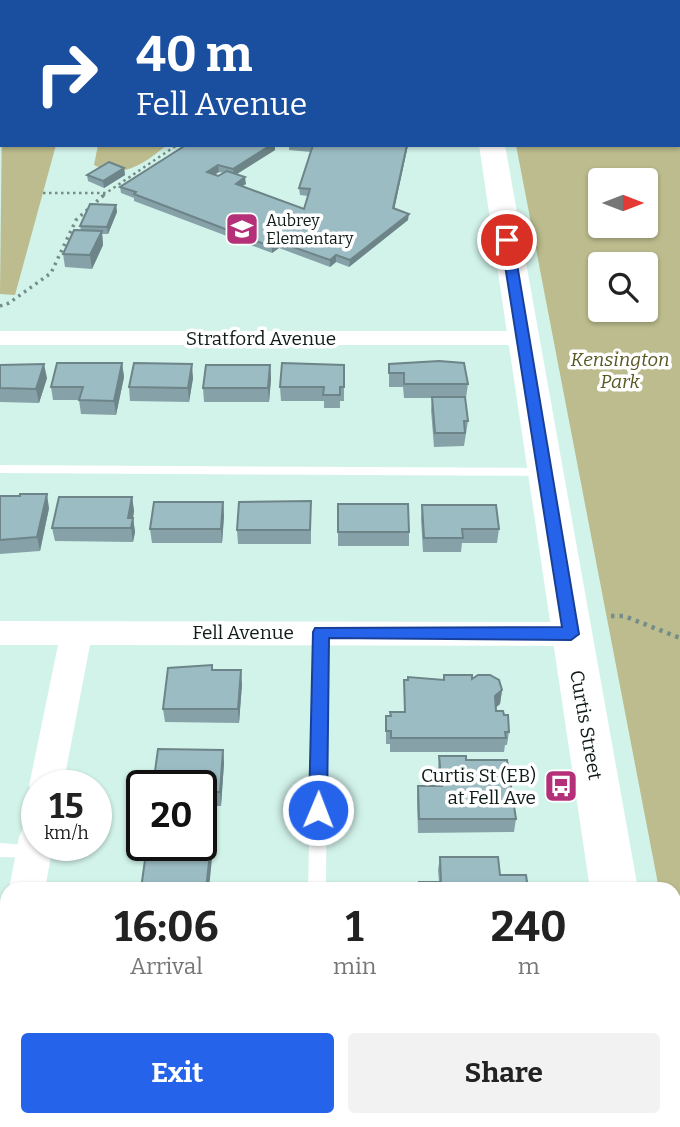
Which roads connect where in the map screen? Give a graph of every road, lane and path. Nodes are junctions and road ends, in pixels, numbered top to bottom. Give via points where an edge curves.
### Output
1 (174, 147) edge
2 (492, 147) edge
3 (106, 192) junction
4 (43, 193) dead end
5 (0, 306) edge
6 (0, 338) edge
7 (523, 338) junction
8 (0, 469) edge
9 (546, 472) junction
10 (611, 616) dead end
11 (321, 632) junction
12 (0, 633) edge
13 (76, 634) junction
14 (571, 634) junction
15 (680, 638) edge
16 (49, 770) edge
17 (25, 861) edge
18 (27, 882) edge
19 (317, 882) edge
20 (613, 882) edge

1 - 3 path
2 - 7 street, Curtis Street
3 - 4 path
3 - 5 path via 76,220 51,273
6 - 7 street, Stratford Avenue
7 - 9 street, Curtis Street
8 - 9 lane
9 - 14 street, Curtis Street
10 - 15 path via 624,616
11 - 13 street, Fell Avenue
11 - 14 street, Fell Avenue
11 - 19 lane
12 - 13 street, Fell Avenue
13 - 16 street
14 - 20 street, Curtis Street
17 - 18 street

